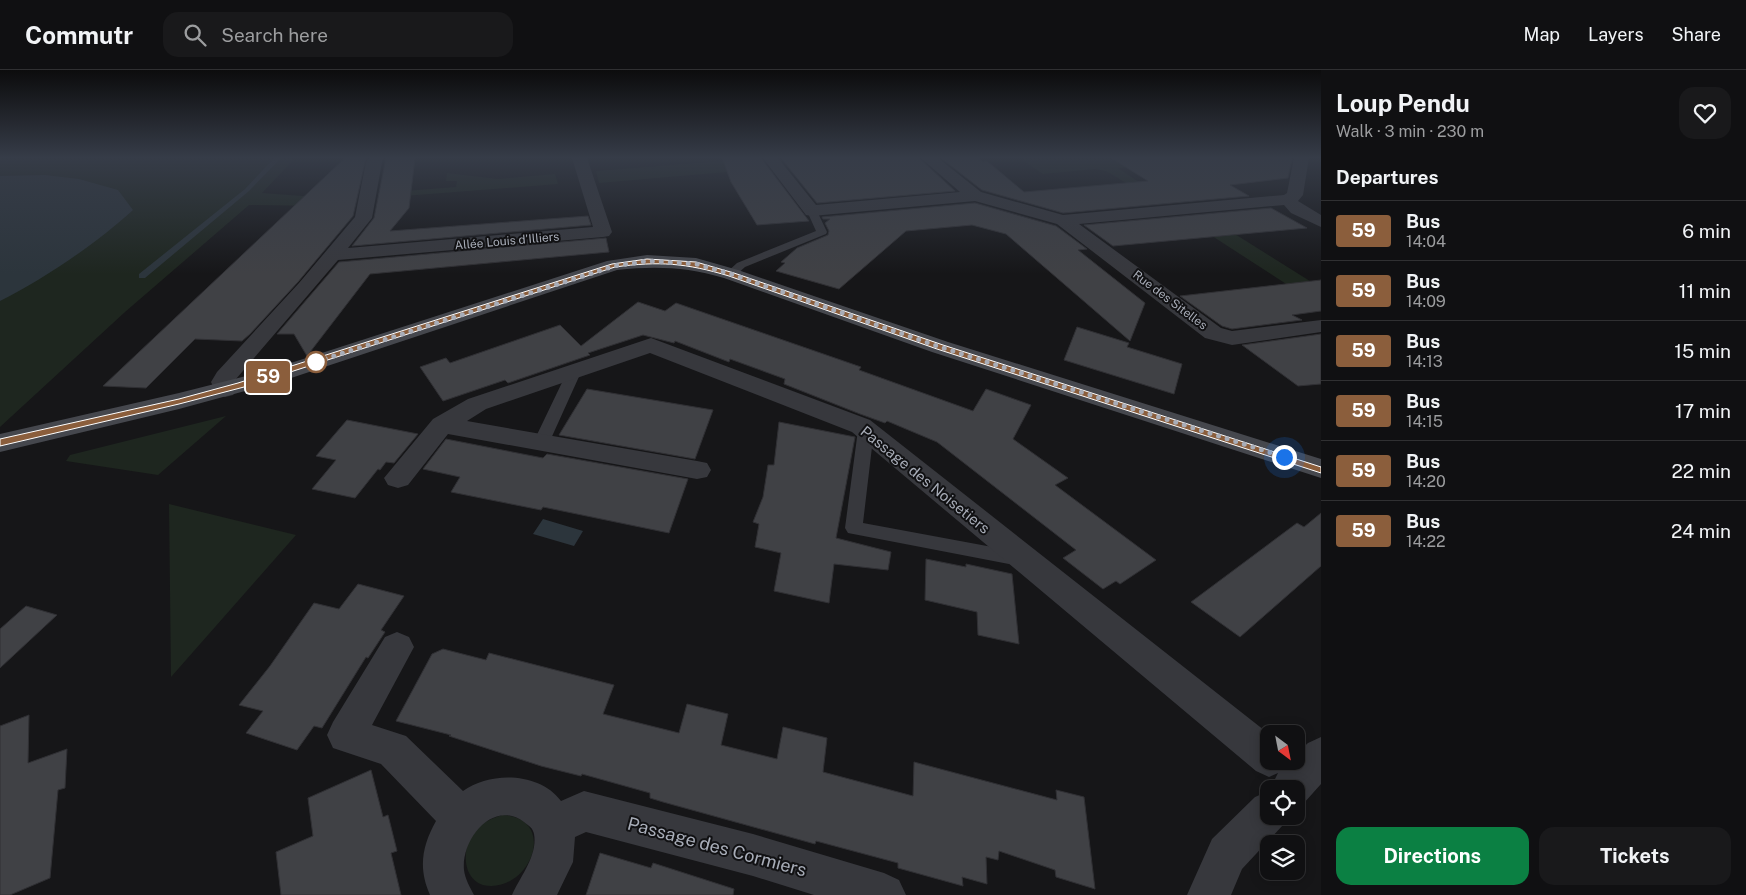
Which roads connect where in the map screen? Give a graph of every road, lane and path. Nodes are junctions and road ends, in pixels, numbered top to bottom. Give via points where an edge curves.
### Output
1 (367, 196) edge
2 (591, 196) edge
3 (800, 196) edge
4 (970, 196) edge
5 (977, 196) edge
6 (1292, 196) edge
7 (1288, 200) junction
8 (812, 212) junction
9 (1063, 220) junction
10 (1321, 222) edge
11 (333, 255) junction
12 (731, 274) junction
13 (1321, 326) edge
14 (575, 370) junction
15 (225, 390) junction
16 (442, 425) junction
17 (866, 430) junction
18 (0, 442) edge
19 (542, 443) junction
20 (1321, 469) edge
21 (697, 470) dead end
22 (398, 478) dead end
23 (1024, 560) junction
24 (397, 647) dead end
25 (1260, 751) edge
26 (461, 817) junction
27 (1260, 820) edge
28 (552, 827) junction
29 (452, 895) edge
30 (534, 895) edge
31 (884, 895) edge
32 (1209, 895) edge

1 - 11 street via 363,218
2 - 11 street, Allée Louis d'Illiers via 603,232
3 - 8 street
4 - 8 street
5 - 9 street
6 - 7 street
7 - 9 street
7 - 10 street
8 - 12 lane via 822,232 742,265
9 - 13 street, Rue des Sitelles via 1213,333 1232,338
11 - 15 street via 224,377
12 - 15 street via 672,261 614,266
12 - 20 street via 940,347
14 - 16 street, Passage des Noisetiers via 477,404
14 - 17 street, Passage des Noisetiers via 651,345
14 - 19 lane
15 - 18 street
16 - 19 street
16 - 22 street, Passage des Noisetiers
17 - 23 street, Passage des Noisetiers
17 - 23 lane via 854,528
19 - 21 street
23 - 25 street, Passage des Noisetiers
24 - 26 street via 346,736 393,749
26 - 28 street via 477,804 513,795 530,800 544,810
26 - 29 street via 449,835 443,855 443,875
27 - 32 street via 1227,854
28 - 30 street via 556,844 554,862
28 - 31 street, Passage des Cormiers via 584,811 753,855

